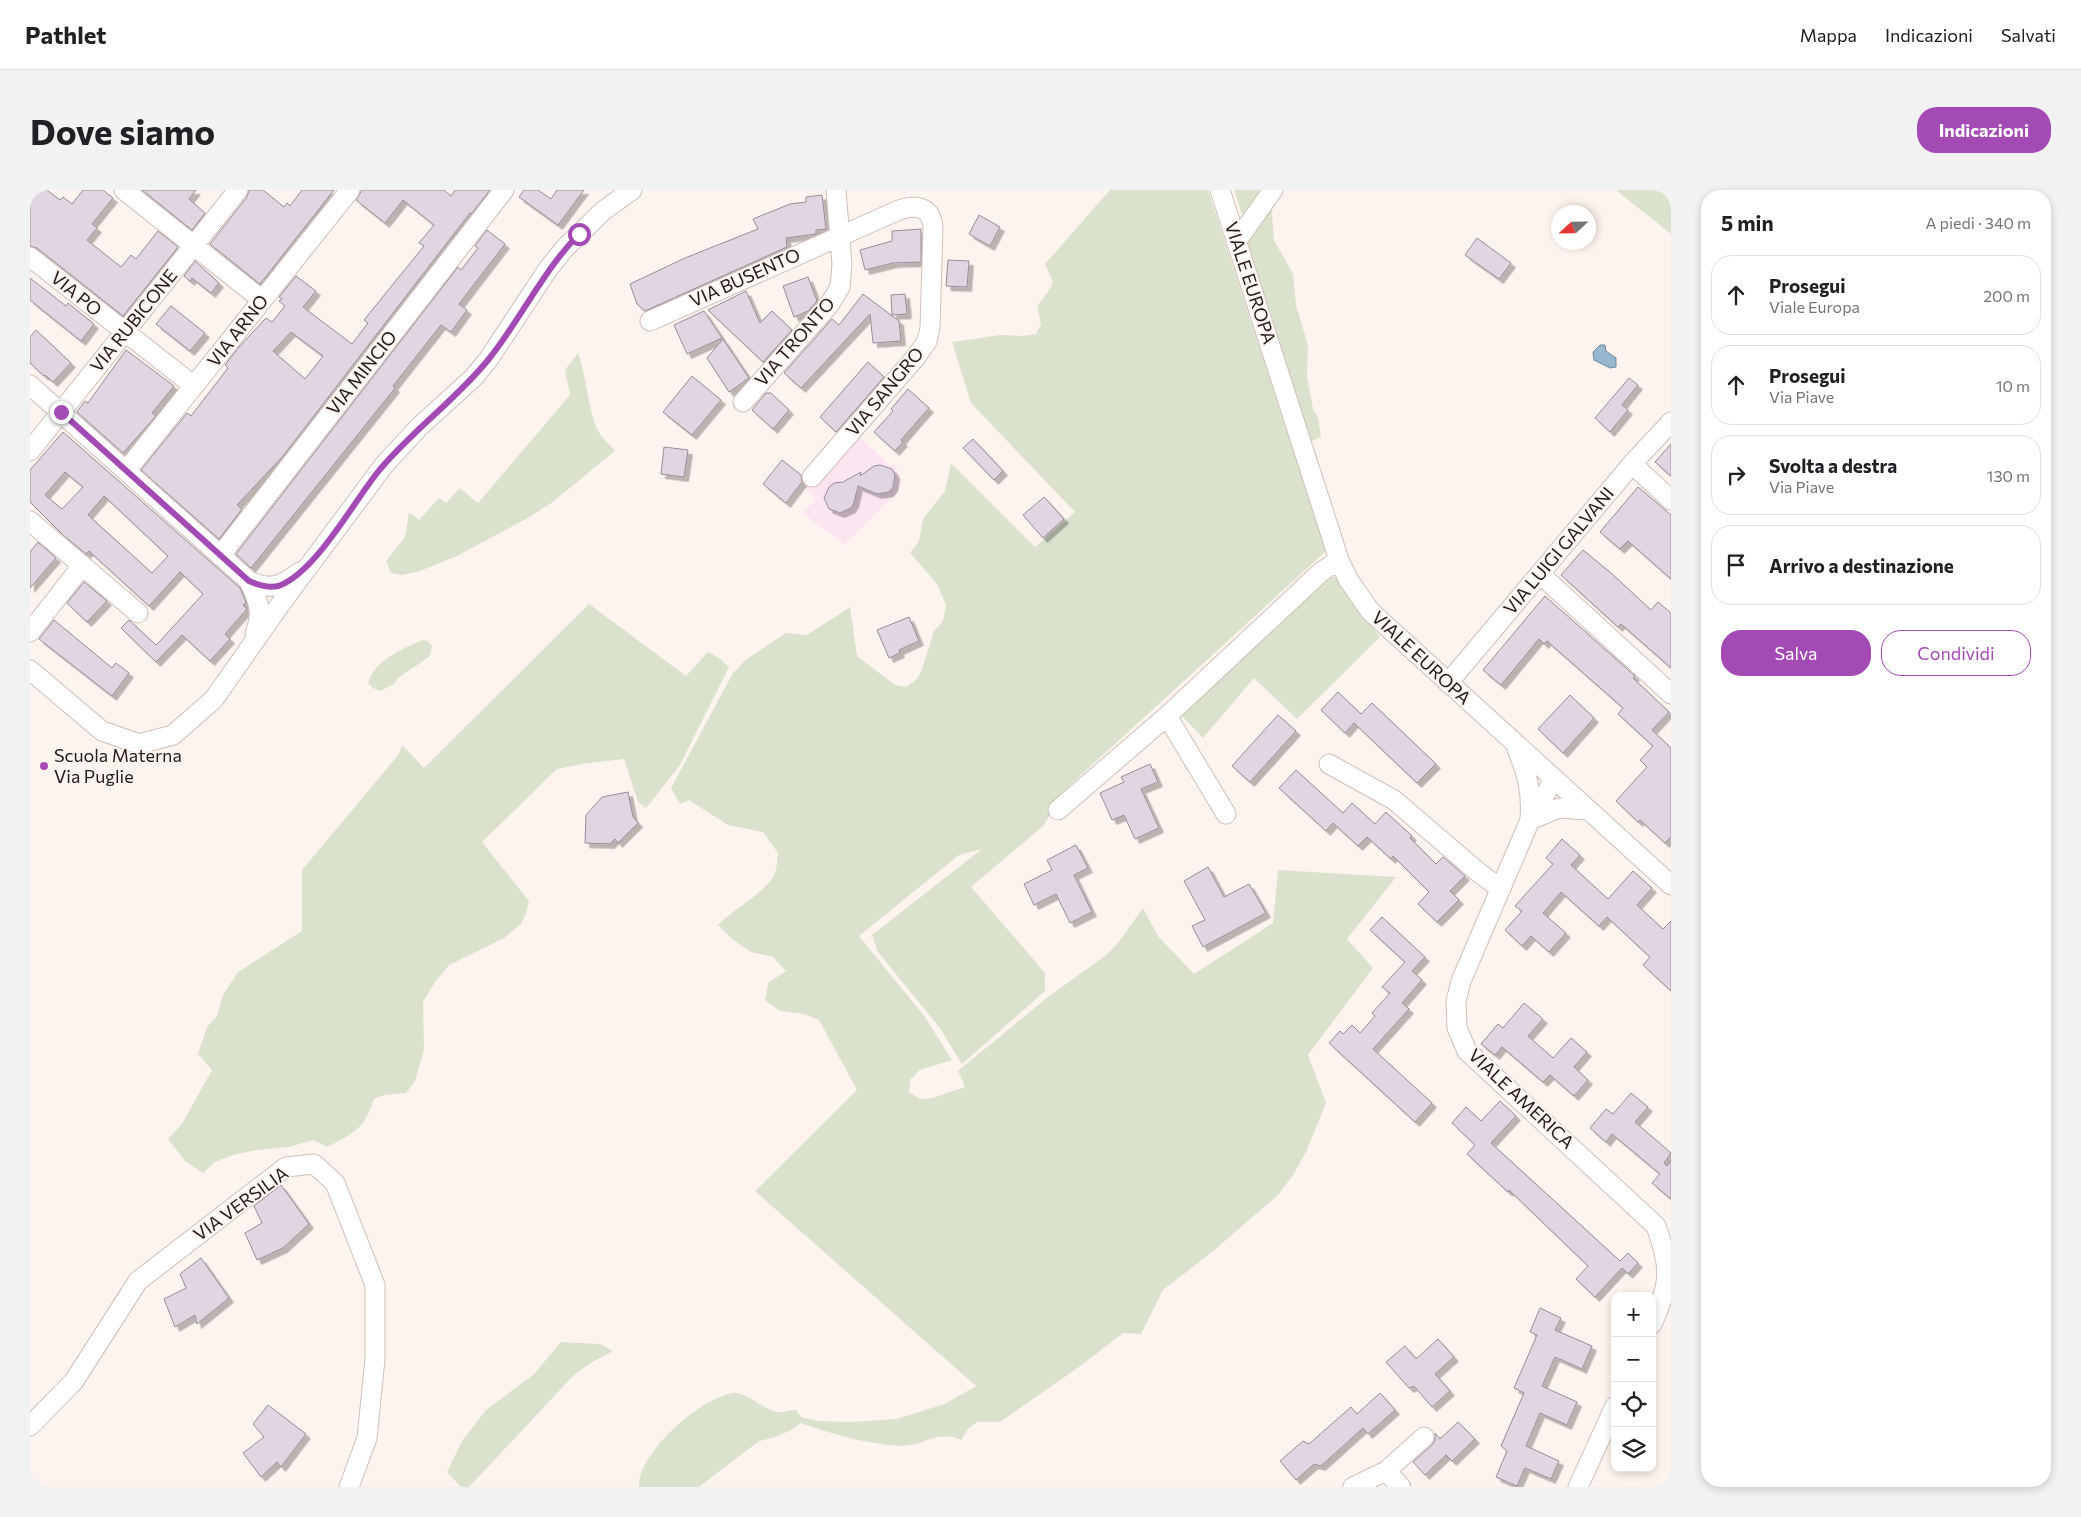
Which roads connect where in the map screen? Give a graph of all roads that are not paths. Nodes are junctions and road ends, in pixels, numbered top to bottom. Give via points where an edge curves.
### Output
1 (124, 190) edge
2 (238, 190) edge
3 (350, 190) edge
4 (504, 190) edge
5 (632, 190) edge
6 (836, 190) edge
7 (1220, 190) edge
8 (1273, 190) edge
9 (840, 235) junction
10 (1236, 242) junction
11 (194, 246) junction
12 (30, 257) edge
13 (262, 300) junction
14 (650, 322) dead end
15 (124, 332) junction
16 (30, 384) edge
17 (194, 386) junction
18 (743, 402) dead end
19 (61, 412) junction
20 (1671, 422) edge
21 (30, 451) edge
22 (1632, 464) junction
23 (126, 471) junction
24 (812, 476) dead end
25 (1671, 500) edge
26 (30, 521) edge
27 (220, 556) junction
28 (1339, 560) junction
29 (311, 564) junction
30 (82, 566) junction
31 (1540, 574) junction
32 (249, 581) junction
33 (138, 613) dead end
34 (30, 632) edge
35 (250, 649) junction
36 (30, 670) edge
37 (1448, 683) junction
38 (1671, 694) edge
39 (1167, 716) junction
40 (1514, 743) junction
41 (1329, 764) dead end
42 (1554, 779) junction
43 (1058, 810) dead end
44 (1589, 810) junction
45 (1226, 814) dead end
46 (1530, 820) junction
47 (1671, 885) edge
48 (1501, 889) junction
49 (1656, 1316) edge
50 (1611, 1415) edge
51 (30, 1426) edge
52 (1424, 1437) dead end
53 (1386, 1471) junction
54 (349, 1487) edge
55 (1353, 1487) edge
56 (1401, 1487) edge
57 (1578, 1487) edge

1 - 11 street
2 - 11 street, VIA RUBICONE
3 - 13 street, VIA ARNO
4 - 27 street, VIA MINCIO
5 - 29 street via 603,211 564,249 488,360 458,393 397,449
6 - 9 street, VIA TRONTO
7 - 10 street, VIALE EUROPA
8 - 10 street
9 - 14 street, VIA BUSENTO
9 - 18 street, VIA TRONTO via 842,269 840,287 835,296
9 - 24 street, VIA SANGRO via 905,208 916,206 925,210 932,228 930,328 920,353
10 - 28 street, VIALE EUROPA
11 - 13 street
11 - 15 street, VIA RUBICONE
12 - 15 street, VIA PO
13 - 17 street, VIA ARNO
15 - 17 street, VIA PO
15 - 19 street, VIA RUBICONE
16 - 19 street
17 - 23 street, VIA ARNO
19 - 21 street, VIA RUBICONE
19 - 23 street
20 - 22 street, VIA LUIGI GALVANI
22 - 25 street
22 - 31 street, VIA LUIGI GALVANI
23 - 27 street
26 - 30 street
27 - 32 street
28 - 37 street, VIALE EUROPA via 1348,580 1370,611
28 - 39 street via 1321,572
29 - 32 street via 277,586
29 - 35 street
30 - 33 street
30 - 34 street
31 - 37 street, VIA LUIGI GALVANI
31 - 38 street
32 - 35 street via 260,611
35 - 36 street via 214,699 173,735 139,744 102,730
37 - 40 street, VIALE EUROPA
39 - 43 street
39 - 45 street
40 - 42 street, VIALE EUROPA
40 - 46 street via 1527,774
41 - 48 street via 1394,800
42 - 44 street, VIALE EUROPA
42 - 46 street, VIALE AMERICA
44 - 46 street via 1559,808
44 - 47 street, VIALE EUROPA
46 - 48 street, VIALE AMERICA
48 - 49 street, VIALE AMERICA via 1461,982 1456,1000 1457,1028 1467,1051 1656,1226 1667,1247 1671,1275
50 - 57 street
51 - 54 street, VIA VERSILIA via 74,1381 138,1281 286,1167 314,1164 335,1183 375,1285 375,1359 367,1438
52 - 53 street
53 - 55 street
53 - 56 street

